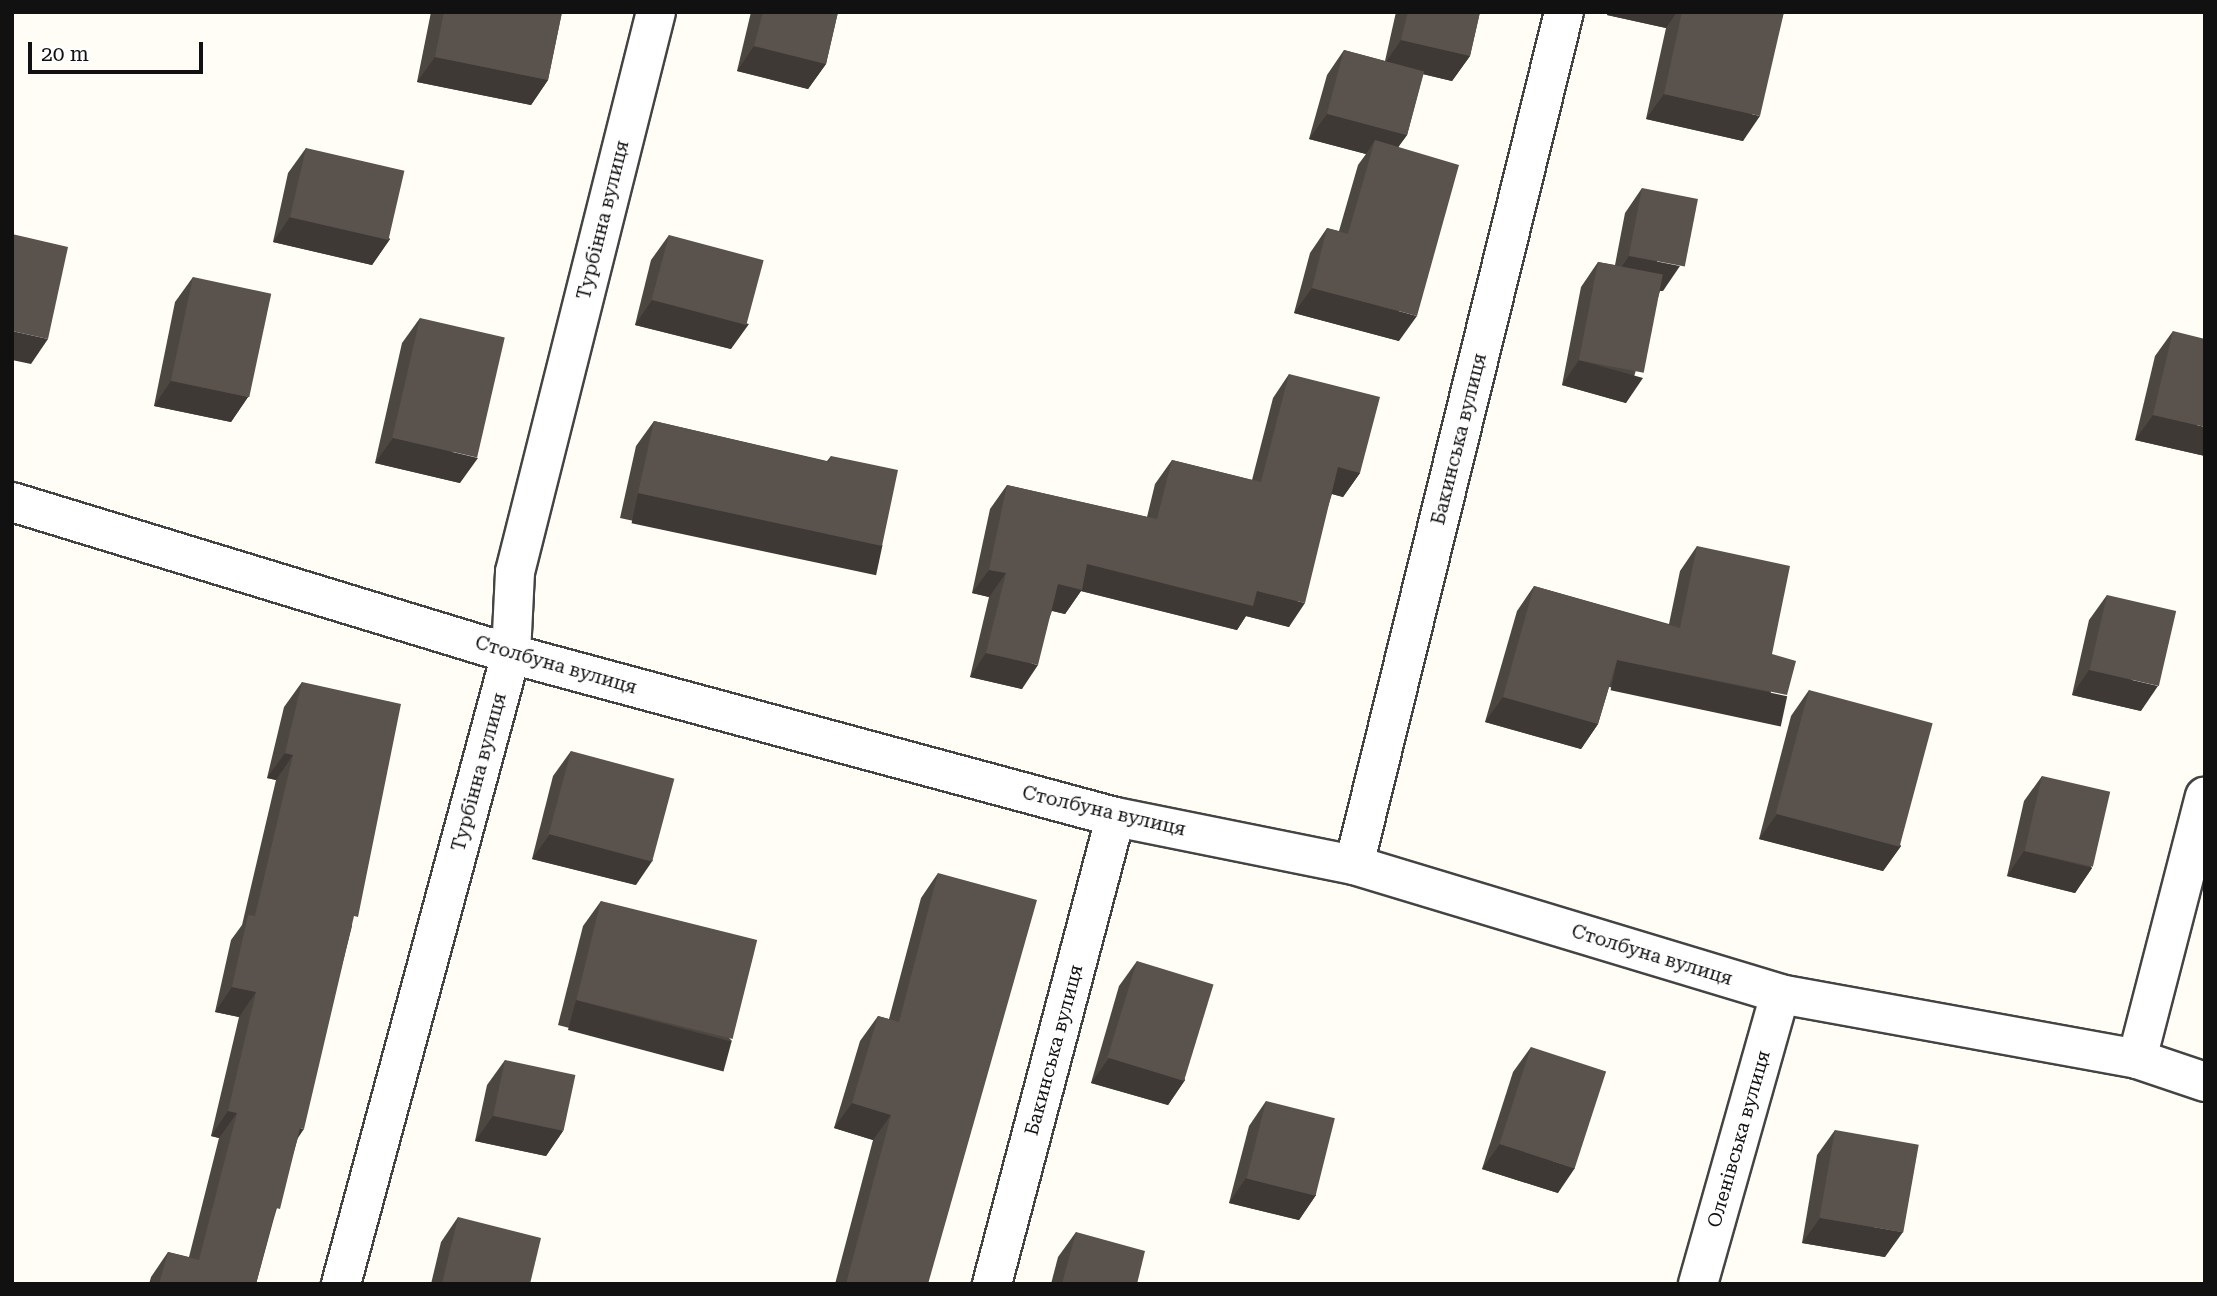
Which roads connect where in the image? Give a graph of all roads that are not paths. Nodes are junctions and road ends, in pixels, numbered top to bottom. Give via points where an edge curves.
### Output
1 (656, 12) edge
2 (1564, 12) edge
3 (12, 502) edge
4 (511, 654) junction
5 (2205, 797) edge
6 (1115, 817) junction
7 (1354, 865) junction
8 (1780, 994) junction
9 (2137, 1059) junction
10 (2205, 1082) edge
11 (341, 1284) edge
12 (992, 1284) edge
13 (1698, 1284) edge

1 - 4 street, Турбінна вулиця via 515,572
2 - 7 street, Бакинська вулиця
3 - 4 street, Столбуна вулиця
4 - 6 street, Столбуна вулиця
4 - 11 street, Турбінна вулиця
5 - 9 street
6 - 7 street, Столбуна вулиця
6 - 12 street, Бакинська вулиця
7 - 8 street, Столбуна вулиця
8 - 9 street, Столбуна вулиця
8 - 13 street, Оленівська вулиця
9 - 10 street, Столбуна вулиця

